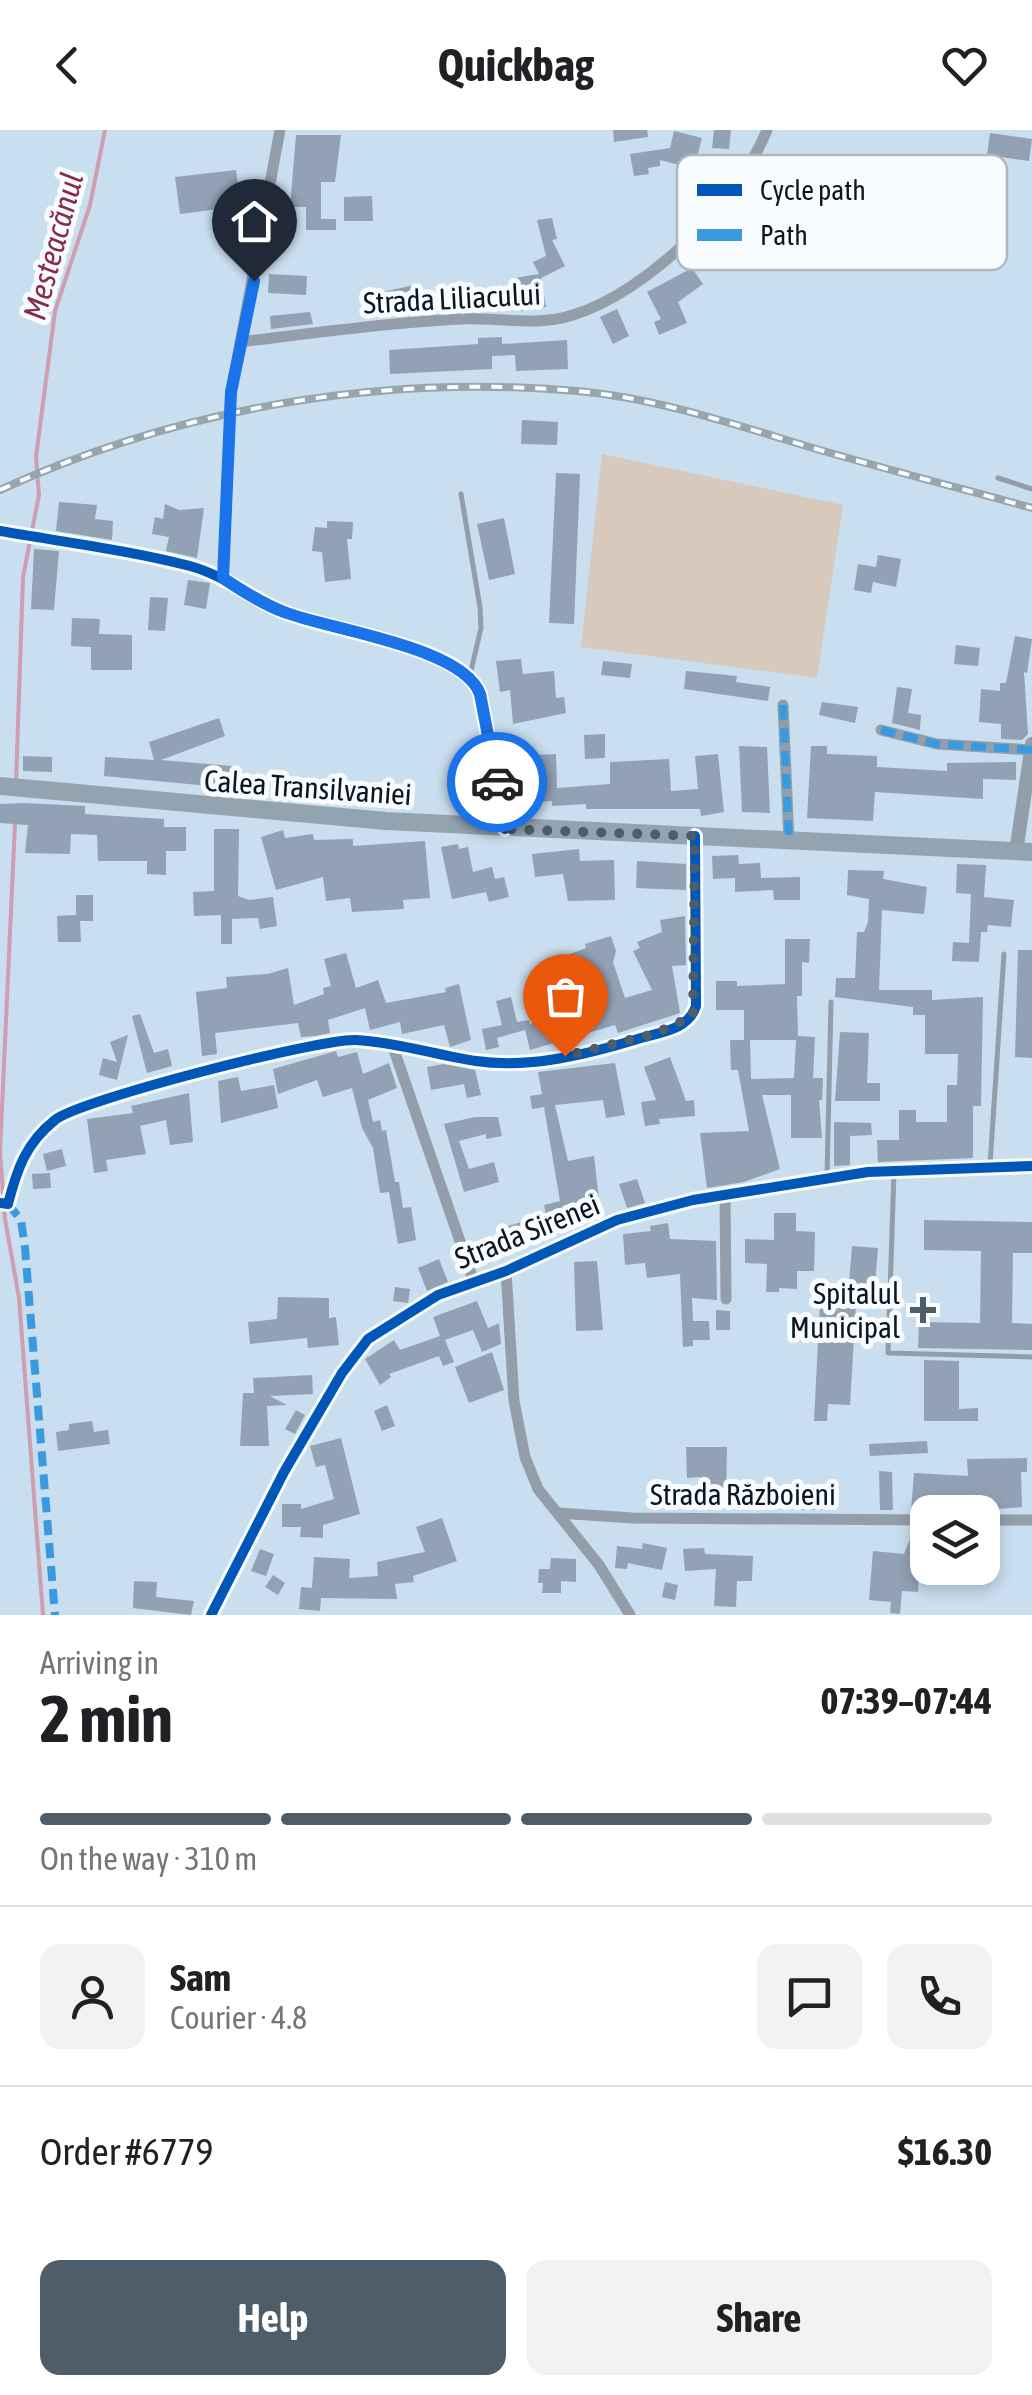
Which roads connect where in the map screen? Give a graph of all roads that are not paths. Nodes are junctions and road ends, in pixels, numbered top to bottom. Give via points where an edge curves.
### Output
1 (280, 130) edge
2 (767, 130) edge
3 (753, 155) edge
4 (677, 248) edge
5 (240, 342) junction
6 (998, 478) dead end
7 (1032, 489) edge
8 (461, 494) dead end
9 (0, 531) edge
10 (223, 578) junction
11 (470, 678) junction
12 (783, 706) dead end
13 (882, 730) dead end
14 (1032, 748) edge
15 (3, 786) edge
16 (505, 829) junction
17 (695, 836) junction
18 (789, 840) junction
19 (1024, 852) edge
20 (1004, 954) dead end
21 (831, 1002) dead end
22 (393, 1046) junction
23 (1032, 1166) edge
24 (990, 1168) junction
25 (894, 1172) junction
26 (828, 1177) junction
27 (725, 1194) junction
28 (4, 1203) edge
29 (506, 1271) junction
30 (473, 1279) junction
31 (726, 1299) dead end
32 (1032, 1357) edge
33 (558, 1513) junction
34 (910, 1520) edge
35 (1000, 1520) edge
36 (1032, 1520) edge
37 (211, 1615) edge
38 (630, 1615) edge

1 - 5 street
2 - 3 street, Strada Liliacului
4 - 5 street, Strada Liliacului via 631,286 572,316 412,322
5 - 10 street via 229,412
6 - 7 lane
8 - 11 lane via 480,607
9 - 10 street via 191,566
10 - 11 street via 283,612 436,657
11 - 16 street via 480,694
12 - 18 street
13 - 14 street via 937,744
14 - 19 street
15 - 16 highway, Calea Transilvaniei
16 - 17 highway, Calea Transilvaniei
17 - 18 highway, Calea Transilvaniei
17 - 22 street via 696,1006 682,1025 524,1063
18 - 19 highway, Calea Transilvaniei
20 - 24 lane
21 - 26 lane
22 - 28 street via 315,1044 59,1116 28,1146
22 - 30 street
23 - 24 street, Strada Sirenei
24 - 25 street, Strada Sirenei
25 - 26 street, Strada Sirenei
25 - 32 lane via 888,1353
26 - 27 street, Strada Sirenei
27 - 29 street, Strada Sirenei via 617,1220
27 - 31 street
29 - 30 street, Strada Sirenei
29 - 33 street via 520,1440 538,1489
30 - 37 street, Strada Sirenei via 368,1340 324,1399
33 - 34 street, Strada Războieni
33 - 38 street
35 - 36 street

